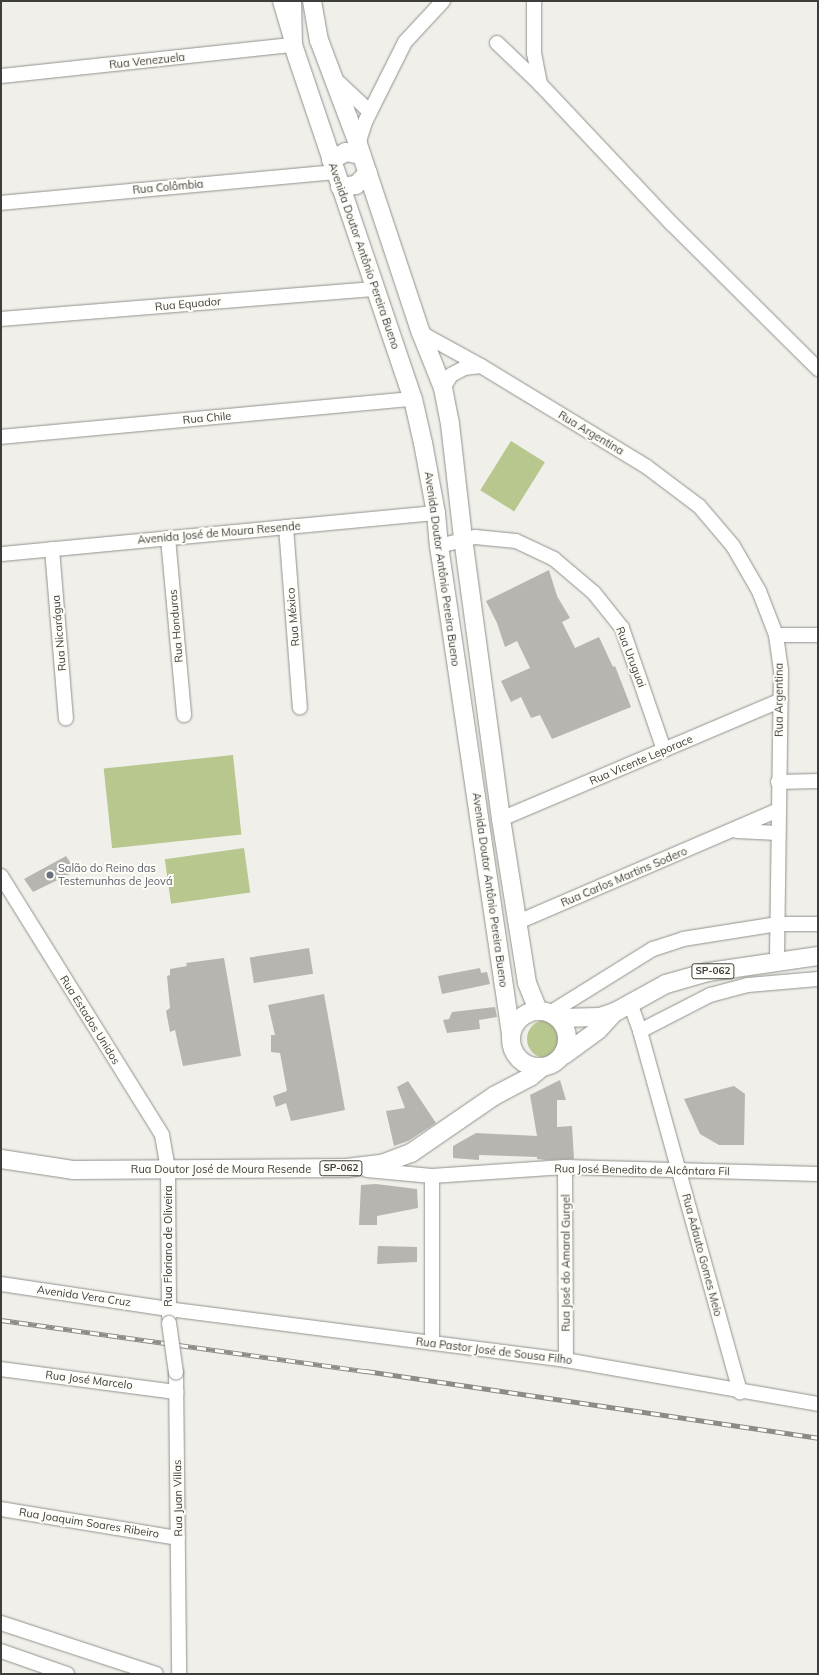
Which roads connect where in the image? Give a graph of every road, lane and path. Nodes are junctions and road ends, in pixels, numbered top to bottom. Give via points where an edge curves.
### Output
1 (280, 1) edge
2 (292, 1) edge
3 (312, 1) edge
4 (443, 1) edge
5 (534, 1) edge
6 (497, 43) dead end
7 (293, 46) junction
8 (331, 75) junction
9 (1, 76) edge
10 (540, 84) junction
11 (370, 112) junction
12 (360, 150) junction
13 (336, 173) junction
14 (368, 173) junction
15 (1, 203) edge
16 (376, 288) junction
17 (1, 319) edge
18 (421, 333) junction
19 (481, 366) junction
20 (818, 369) edge
21 (443, 388) junction
22 (413, 399) junction
23 (1, 437) edge
24 (436, 514) junction
25 (286, 527) junction
26 (168, 538) junction
27 (463, 538) junction
28 (439, 546) junction
29 (52, 549) junction
30 (1, 554) edge
31 (776, 635) junction
32 (818, 635) edge
33 (780, 700) junction
34 (300, 706) dead end
35 (184, 715) dead end
36 (66, 718) dead end
37 (664, 750) junction
38 (818, 781) edge
39 (778, 782) junction
40 (778, 810) junction
41 (501, 819) junction
42 (731, 832) junction
43 (778, 833) junction
44 (1, 876) edge
45 (518, 922) junction
46 (778, 924) junction
47 (818, 924) edge
48 (818, 956) edge
49 (777, 960) junction
50 (818, 979) edge
51 (623, 1007) junction
52 (549, 1014) junction
53 (640, 1031) junction
54 (510, 1035) junction
55 (515, 1054) junction
56 (564, 1055) junction
57 (541, 1068) junction
58 (494, 1096) junction
59 (1, 1159) edge
60 (565, 1167) junction
61 (347, 1168) junction
62 (168, 1169) junction
63 (679, 1171) junction
64 (818, 1174) edge
65 (432, 1176) junction
66 (1, 1284) edge
67 (168, 1309) junction
68 (170, 1323) joint
69 (432, 1343) junction
70 (566, 1360) junction
71 (1, 1369) edge
72 (176, 1392) junction
73 (740, 1392) junction
74 (818, 1404) edge
75 (1, 1509) edge
76 (178, 1538) junction
77 (1, 1623) edge
78 (1, 1651) edge
79 (67, 1674) edge
80 (156, 1674) edge
81 (179, 1674) edge

1 - 7 street
2 - 7 main road, Avenida Doutor Antônio Pereira Bueno
3 - 8 main road, Avenida Doutor Antônio Pereira Bueno via 319,40
4 - 11 street via 405,42
5 - 10 street via 534,53
6 - 10 street
7 - 8 main road via 317,52
7 - 9 street, Rua Venezuela
7 - 13 main road, Avenida Doutor Antônio Pereira Bueno
8 - 11 street
8 - 12 main road, Avenida Doutor Antônio Pereira Bueno
10 - 20 street via 672,224
11 - 12 street
12 - 13 main road via 346,152
12 - 14 main road, Avenida Doutor Antônio Pereira Bueno
13 - 14 main road via 356,185
13 - 15 street, Rua Colômbia
13 - 16 main road, Avenida Doutor Antônio Pereira Bueno
14 - 18 main road, Avenida Doutor Antônio Pereira Bueno
16 - 17 street, Rua Equador
16 - 22 main road, Avenida Doutor Antônio Pereira Bueno
18 - 19 street, Rua Argentina
18 - 21 main road, Avenida Doutor Antônio Pereira Bueno
19 - 21 street via 464,368 451,375
19 - 31 street, Rua Argentina via 647,467 699,506 733,546 759,591
21 - 27 main road, Avenida Doutor Antônio Pereira Bueno via 450,424
22 - 23 street, Rua Chile
22 - 24 main road, Avenida Doutor Antônio Pereira Bueno
24 - 25 street, Avenida José de Moura Resende
24 - 28 main road, Avenida Doutor Antônio Pereira Bueno
25 - 26 street, Avenida José de Moura Resende
25 - 34 street, Rua México
26 - 29 street, Avenida José de Moura Resende
26 - 35 street, Rua Honduras
27 - 28 street, Rua Uruguai
27 - 37 street, Rua Uruguai via 487,536 516,541 554,559 594,593 622,628
27 - 41 main road, Avenida Doutor Antônio Pereira Bueno
28 - 54 main road, Avenida Doutor Antônio Pereira Bueno
29 - 30 street, Avenida José de Moura Resende
29 - 36 street, Rua Nicarágua
31 - 32 street
31 - 33 street, Rua Argentina via 781,670
33 - 37 street, Rua Vicente Leporace
33 - 39 street, Rua Argentina
37 - 41 street, Rua Vicente Leporace
38 - 39 street
39 - 40 street, Rua Argentina
40 - 42 street, Rua Carlos Martins Sodero
40 - 43 street, Rua Argentina
41 - 45 main road, Avenida Doutor Antônio Pereira Bueno
42 - 43 street, Rua Carlos Martins Sodero via 754,830
42 - 45 street, Rua Carlos Martins Sodero
43 - 46 street, Rua Argentina
44 - 62 street, Rua Estados Unidos via 162,1135
45 - 52 main road, Avenida Doutor Antônio Pereira Bueno via 527,984
46 - 47 street
46 - 49 street, Rua Argentina
46 - 52 street via 717,932 653,949
48 - 49 main road, SP-062
49 - 51 main road, SP-062 via 708,972 666,984
50 - 53 street via 748,985 710,995
51 - 52 main road, SP-062 via 582,1019
51 - 53 street, Rua Adauto Gomes Meio
51 - 56 main road, SP-062 via 598,1030
52 - 54 main road, SP-062 via 526,1012 515,1022
52 - 56 main road via 566,1026 568,1041
53 - 63 street, Rua Adauto Gomes Meio
54 - 55 main road, SP-062
55 - 57 main road via 522,1062
55 - 58 main road, Rua Doutor José de Moura Resende / SP-062 via 513,1069
56 - 57 main road, SP-062 via 552,1065
57 - 58 main road, Rua Doutor José de Moura Resende / SP-062 via 530,1077
58 - 61 main road, Rua Doutor José de Moura Resende / SP-062 via 411,1153 382,1164
59 - 62 main road, Rua Doutor José de Moura Resende / SP-062 via 74,1170
60 - 63 street, Rua José Benedito de Alcântara Fil
60 - 65 street, Rua José Benedito de Alcântara Fil
60 - 70 street, Rua José do Amaral Gurgel
61 - 62 main road, Rua Doutor José de Moura Resende / SP-062
61 - 65 street, Rua José Benedito de Alcântara Fil
62 - 67 street, Rua Floriano de Oliveira
63 - 64 street, Rua José Benedito de Alcântara Fil
63 - 73 street, Rua Adauto Gomes Meio
65 - 69 street
66 - 67 street, Avenida Vera Cruz
67 - 68 street, Rua Floriano de Oliveira
67 - 69 street, Rua Pastor José de Sousa Filho
68 - 72 street, Rua Juan Villas, bridge
69 - 70 street, Rua Pastor José de Sousa Filho
70 - 73 street, Rua Pastor José de Sousa Filho
71 - 72 street, Rua José Marcelo
72 - 76 street, Rua Juan Villas
73 - 74 street, Rua Pastor José de Sousa Filho
75 - 76 street, Rua Joaquim Soares Ribeiro
76 - 81 street, Rua Juan Villas
77 - 80 street
78 - 79 street

